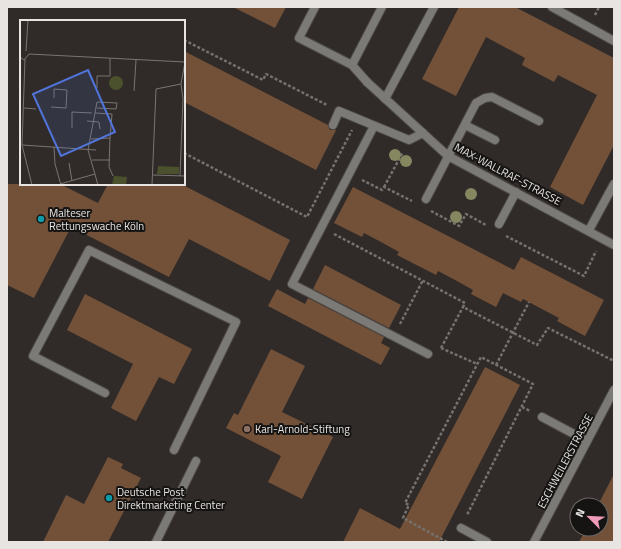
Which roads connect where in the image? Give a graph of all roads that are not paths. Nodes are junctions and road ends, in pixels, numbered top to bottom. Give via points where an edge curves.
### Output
1 (315, 7) edge
2 (382, 7) edge
3 (434, 7) edge
4 (552, 7) edge
5 (614, 41) edge
6 (352, 65) junction
7 (385, 99) junction
8 (539, 121) dead end
9 (333, 125) dead end
10 (465, 125) junction
11 (374, 126) junction
12 (423, 133) junction
13 (495, 140) dead end
14 (448, 156) junction
15 (614, 184) edge
16 (516, 192) junction
17 (426, 199) dead end
18 (499, 224) dead end
19 (589, 230) junction
20 (614, 245) edge
21 (428, 354) road end
22 (614, 390) edge
23 (105, 392) dead end
24 (542, 418) dead end
25 (587, 442) junction
26 (174, 450) dead end
27 (196, 461) dead end
28 (461, 528) road end
29 (156, 542) edge
30 (488, 542) edge
31 (534, 542) edge

1 - 6 street via 299,38
2 - 6 street
3 - 7 street
4 - 5 street
6 - 7 street, MAX-WALLRAF-STRASSE
7 - 12 street, MAX-WALLRAF-STRASSE
8 - 10 street via 492,97 476,104
9 - 11 street via 339,111
10 - 13 street
10 - 14 street
11 - 12 street via 408,140
11 - 21 street via 292,284
12 - 14 street, MAX-WALLRAF-STRASSE
14 - 16 street, MAX-WALLRAF-STRASSE
14 - 17 street
15 - 19 street
16 - 18 street
16 - 19 street, MAX-WALLRAF-STRASSE
19 - 20 street, MAX-WALLRAF-STRASSE
22 - 25 street, ESCHWEILERSTRASSE
23 - 26 street via 33,356 89,250 236,322
24 - 25 street
25 - 31 street, ESCHWEILERSTRASSE
27 - 29 street
28 - 30 street

